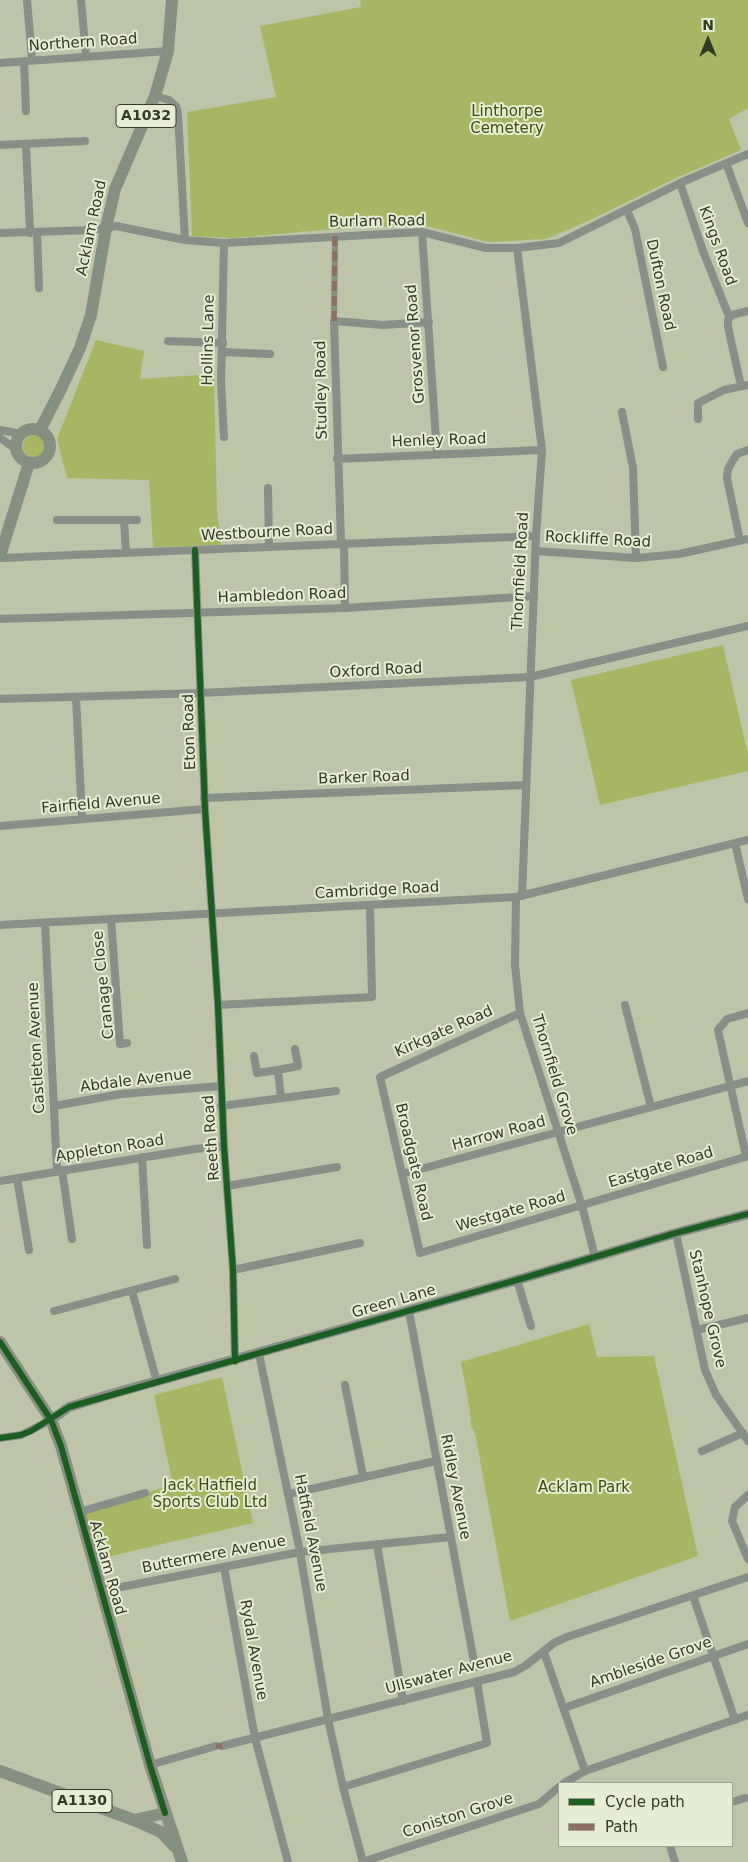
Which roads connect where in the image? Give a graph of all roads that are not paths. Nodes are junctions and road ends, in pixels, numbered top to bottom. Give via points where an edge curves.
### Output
1 (27, 0) edge
2 (81, 0) edge
3 (172, 0) edge
4 (168, 51) junction
5 (86, 56) junction
6 (28, 61) junction
7 (0, 63) edge
8 (155, 96) junction
9 (26, 110) dead end
10 (85, 141) dead end
11 (26, 144) junction
12 (0, 145) edge
13 (748, 154) edge
14 (726, 163) junction
15 (680, 183) junction
16 (627, 210) junction
17 (748, 222) edge
18 (106, 228) junction
19 (422, 232) junction
20 (33, 233) junction
21 (0, 234) edge
22 (335, 236) junction
23 (185, 240) junction
24 (224, 243) junction
25 (517, 248) junction
26 (39, 288) dead end
27 (748, 311) edge
28 (732, 315) junction
29 (334, 321) junction
30 (429, 322) junction
31 (168, 341) dead end
32 (223, 343) junction
33 (223, 352) junction
34 (270, 354) dead end
35 (663, 367) dead end
36 (745, 385) edge
37 (691, 398) dead end
38 (698, 403) junction
39 (622, 412) dead end
40 (698, 418) dead end
41 (0, 430) edge
42 (40, 430) junction
43 (21, 434) junction
44 (224, 437) dead end
45 (0, 438) edge
46 (16, 449) junction
47 (542, 450) junction
48 (748, 450) edge
49 (437, 455) junction
50 (337, 459) junction
51 (29, 463) junction
52 (268, 488) dead end
53 (57, 520) dead end
54 (124, 520) junction
55 (137, 520) dead end
56 (536, 536) junction
57 (744, 540) edge
58 (342, 543) junction
59 (269, 546) junction
60 (195, 550) junction
61 (536, 551) junction
62 (126, 553) junction
63 (0, 554) edge
64 (636, 558) junction
65 (534, 596) junction
66 (345, 608) junction
67 (198, 613) junction
68 (0, 619) edge
69 (748, 626) edge
70 (530, 677) junction
71 (201, 693) junction
72 (76, 697) junction
73 (0, 699) edge
74 (525, 785) junction
75 (204, 798) junction
76 (205, 809) junction
77 (82, 819) junction
78 (0, 826) edge
79 (748, 840) edge
80 (735, 843) junction
81 (519, 897) junction
82 (748, 899) edge
83 (370, 904) junction
84 (212, 913) junction
85 (111, 919) junction
86 (45, 923) junction
87 (0, 925) edge
88 (625, 1004) dead end
89 (218, 1005) junction
90 (520, 1013) junction
91 (748, 1013) edge
92 (127, 1043) dead end
93 (295, 1049) dead end
94 (254, 1056) dead end
95 (278, 1070) junction
96 (380, 1077) joint
97 (748, 1081) edge
98 (221, 1086) junction
99 (731, 1086) junction
100 (336, 1091) dead end
101 (282, 1098) junction
102 (54, 1106) junction
103 (222, 1106) junction
104 (651, 1107) junction
105 (557, 1132) junction
106 (224, 1146) junction
107 (747, 1156) edge
108 (142, 1157) junction
109 (337, 1167) dead end
110 (60, 1171) junction
111 (402, 1174) junction
112 (17, 1178) junction
113 (0, 1181) edge
114 (228, 1186) junction
115 (582, 1206) junction
116 (748, 1214) edge
117 (676, 1233) junction
118 (72, 1239) dead end
119 (360, 1243) dead end
120 (147, 1245) dead end
121 (29, 1250) dead end
122 (420, 1253) joint
123 (595, 1257) junction
124 (233, 1270) junction
125 (175, 1279) dead end
126 (517, 1280) junction
127 (132, 1291) junction
128 (54, 1311) dead end
129 (409, 1311) junction
130 (748, 1318) edge
131 (531, 1326) dead end
132 (697, 1330) junction
133 (0, 1342) edge
134 (259, 1354) junction
135 (235, 1361) junction
136 (157, 1382) junction
137 (345, 1385) dead end
138 (51, 1420) junction
139 (743, 1433) junction
140 (0, 1438) edge
141 (748, 1441) edge
142 (702, 1450) dead end
143 (436, 1461) junction
144 (363, 1476) junction
145 (145, 1493) dead end
146 (289, 1494) junction
147 (748, 1495) edge
148 (79, 1512) junction
149 (451, 1536) junction
150 (377, 1544) junction
151 (300, 1552) junction
152 (748, 1559) edge
153 (224, 1566) junction
154 (746, 1578) edge
155 (101, 1591) junction
156 (693, 1596) junction
157 (748, 1644) edge
158 (544, 1652) junction
159 (712, 1657) junction
160 (475, 1668) junction
161 (488, 1678) junction
162 (477, 1682) junction
163 (466, 1684) junction
164 (402, 1701) junction
165 (564, 1708) junction
166 (748, 1716) edge
167 (328, 1718) junction
168 (735, 1720) junction
169 (255, 1738) junction
170 (150, 1764) junction
171 (0, 1771) edge
172 (586, 1771) junction
173 (566, 1782) edge
174 (343, 1787) junction
175 (558, 1788) edge
176 (745, 1798) dead end
177 (733, 1802) edge
178 (165, 1813) junction
179 (134, 1820) junction
180 (670, 1847) edge
181 (177, 1850) junction
182 (182, 1862) edge
183 (288, 1862) edge
184 (363, 1862) edge
185 (675, 1862) edge

1 - 6 street
2 - 5 street
3 - 4 main road, Acklam Road / A1032
4 - 5 street, Northern Road
4 - 8 main road, Acklam Road / A1032
5 - 6 street, Northern Road
6 - 7 street, Northern Road
6 - 9 street
8 - 18 main road, Acklam Road / A1032 via 121,173
8 - 23 street via 170,100 178,114
10 - 11 street
11 - 12 street
11 - 20 street
13 - 14 street, Burlam Road
14 - 15 street, Burlam Road
14 - 17 street
15 - 16 street, Burlam Road
15 - 28 street, Kings Road via 710,269 728,314
16 - 25 street, Burlam Road via 559,243
16 - 35 street, Dufton Road via 635,229
18 - 20 street, Burlam Road
18 - 23 street, Burlam Road via 116,226
18 - 42 main road, Acklam Road / A1032 via 89,320 80,348
19 - 22 street, Burlam Road
19 - 25 street, Burlam Road via 486,248
19 - 30 street, Grosvenor Road
20 - 21 street, Burlam Road
20 - 26 street
22 - 24 street, Burlam Road
22 - 29 street, Studley Road
23 - 24 street, Burlam Road
24 - 32 street, Hollins Lane
25 - 47 street, Thornfield Road
27 - 28 street
28 - 36 street via 728,327
29 - 30 street
29 - 50 street, Studley Road
30 - 49 street, Grosvenor Road
31 - 32 street
32 - 33 street, Hollins Lane
33 - 34 street
33 - 44 street, Hollins Lane
36 - 38 street via 724,390
37 - 38 street
38 - 40 street
39 - 64 street via 633,468
41 - 43 street
42 - 43 main road
42 - 51 main road via 48,438 49,454 41,462
43 - 46 main road
45 - 46 street
46 - 51 main road
47 - 49 street, Henley Road
47 - 56 street, Thornfield Road
48 - 57 street via 737,454 728,469 727,478
49 - 50 street, Henley Road
50 - 58 street, Studley Road
51 - 63 main road
52 - 59 street
53 - 54 street
54 - 55 street
54 - 62 street
56 - 58 street, Westbourne Road
56 - 61 street, Thornfield Road
57 - 64 street, Rockliffe Road via 679,554
58 - 59 street, Westbourne Road
58 - 66 street, Studley Road
59 - 60 street, Westbourne Road
60 - 62 street, Westbourne Road
60 - 67 street, Eton Road
61 - 64 street, Rockliffe Road
61 - 65 street, Thornfield Road
62 - 63 street, Westbourne Road
65 - 66 street, Hambledon Road
65 - 70 street, Thornfield Road
66 - 67 street, Hambledon Road
67 - 68 street, Hambledon Road
67 - 71 street, Eton Road
69 - 70 street, Oxford Road
70 - 71 street, Oxford Road
70 - 74 street, Thornfield Road
71 - 72 street, Oxford Road
71 - 75 street, Eton Road
72 - 73 street, Oxford Road
72 - 77 street
74 - 75 street, Barker Road
74 - 81 street, Thornfield Road
75 - 76 street, Eton Road
76 - 77 street, Fairfield Avenue
76 - 84 street, Eton Road
77 - 78 street, Fairfield Avenue
79 - 80 street, Cambridge Road
80 - 81 street, Cambridge Road
80 - 82 street
81 - 83 street, Cambridge Road
81 - 90 street, Thornfield Grove via 515,964
83 - 84 street, Cambridge Road
83 - 89 street via 372,997
84 - 85 street, Cambridge Road
84 - 89 street, Reeth Road
85 - 86 street, Cambridge Road
85 - 92 street, Cranage Close via 120,1044
86 - 87 street, Cambridge Road
86 - 102 street, Castleton Avenue
88 - 104 street
89 - 98 street, Reeth Road
90 - 96 street, Kirkgate Road
90 - 105 street, Thornfield Grove
91 - 99 street via 727,1019 718,1030
93 - 95 street via 298,1066
94 - 95 street via 256,1073
95 - 101 street
96 - 111 street, Broadgate Road
97 - 99 street, Harrow Road
98 - 102 street, Abdale Avenue via 121,1094
98 - 103 street, Reeth Road
99 - 104 street, Harrow Road
99 - 107 street
100 - 101 street
101 - 103 street
102 - 110 street, Castleton Avenue
103 - 106 street, Reeth Road
104 - 105 street, Harrow Road
105 - 111 street, Harrow Road
105 - 115 street, Thornfield Grove
106 - 108 street, Appleton Road
106 - 114 street, Reeth Road
107 - 115 street, Eastgate Road
108 - 110 street, Appleton Road
108 - 120 street
109 - 114 street
110 - 112 street, Appleton Road
110 - 118 street, Castleton Avenue
111 - 122 street, Broadgate Road
112 - 113 street, Appleton Road
112 - 121 street
114 - 124 street, Reeth Road
115 - 122 street, Westgate Road
115 - 123 street, Thornfield Grove
116 - 117 street, Green Lane
117 - 123 street, Green Lane
117 - 132 street, Stanhope Grove
119 - 124 street
123 - 126 street, Green Lane
124 - 135 street, Reeth Road
125 - 127 street
126 - 129 street, Green Lane
126 - 131 street
127 - 128 street
127 - 136 street
129 - 134 street, Green Lane
129 - 143 street, Ridley Avenue
130 - 132 street
132 - 139 street, Stanhope Grove via 706,1370 716,1395
133 - 138 main road, Acklam Road
134 - 135 street, Green Lane
134 - 146 street, Hatfield Avenue
135 - 136 street, Green Lane
136 - 138 street, Green Lane via 69,1407
137 - 144 street
138 - 140 street via 21,1435
138 - 148 main road, Acklam Road
139 - 141 street, Stanhope Grove
139 - 142 street
143 - 144 street
143 - 149 street, Ridley Avenue
144 - 146 street
145 - 148 street
146 - 151 street, Hatfield Avenue
147 - 152 street via 735,1507 732,1521
148 - 155 main road, Acklam Road
149 - 150 street, Buttermere Avenue
149 - 160 street, Ridley Avenue
150 - 151 street, Buttermere Avenue
150 - 164 street
151 - 153 street, Buttermere Avenue
151 - 167 street, Hatfield Avenue
153 - 155 street, Buttermere Avenue
153 - 169 street, Rydal Avenue
154 - 156 street, Ullswater Avenue
155 - 170 main road, Acklam Road
156 - 158 street, Ullswater Avenue via 567,1637
156 - 159 street
157 - 159 street, Ambleside Grove
158 - 161 street, Ullswater Avenue via 514,1672
158 - 165 street
159 - 165 street, Ambleside Grove
159 - 168 street
160 - 161 street
160 - 163 street
161 - 162 street, Ullswater Avenue
162 - 163 street, Ullswater Avenue
162 - 174 street via 487,1743
163 - 164 street, Ullswater Avenue
164 - 167 street, Ullswater Avenue
165 - 172 street
166 - 168 street
167 - 169 street, Ullswater Avenue
167 - 174 street, Hatfield Avenue
168 - 172 street
169 - 170 street, Ullswater Avenue
169 - 183 street, Rydal Avenue
170 - 178 main road, Acklam Road
171 - 179 main road, A1130
172 - 173 street
174 - 184 street, Hatfield Avenue
175 - 184 street, Coniston Grove via 539,1804
176 - 177 street
178 - 179 main road
178 - 181 main road, Acklam Road
179 - 181 main road via 161,1832
180 - 185 street
181 - 182 main road, Acklam Road

